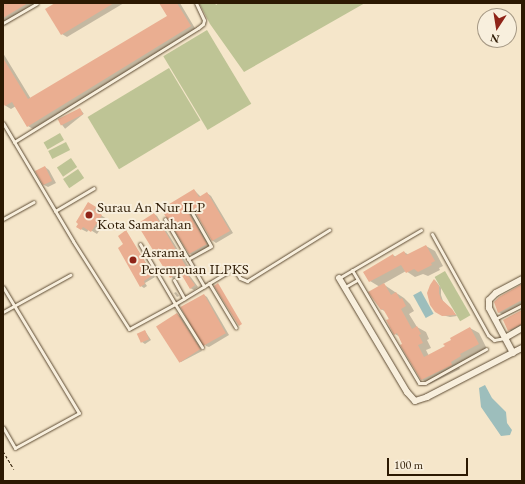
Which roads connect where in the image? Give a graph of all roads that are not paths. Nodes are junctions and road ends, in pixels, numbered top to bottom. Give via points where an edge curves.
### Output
1 (37, 3) edge
2 (196, 3) edge
3 (3, 23) edge
4 (3, 122) edge
5 (14, 142) junction
6 (94, 188) dead end
7 (34, 202) dead end
8 (55, 211) junction
9 (191, 212) dead end
10 (3, 219) edge
11 (164, 219) dead end
12 (329, 230) dead end
13 (421, 230) dead end
14 (432, 234) dead end
15 (140, 244) dead end
16 (188, 259) junction
17 (352, 270) junction
18 (70, 275) dead end
19 (339, 278) joint
20 (522, 279) edge
21 (174, 280) dead end
22 (357, 280) junction
23 (209, 283) junction
24 (204, 286) junction
25 (3, 287) edge
26 (344, 287) junction
27 (184, 298) junction
28 (175, 304) junction
29 (522, 305) edge
30 (14, 306) junction
31 (3, 312) edge
32 (495, 320) junction
33 (236, 328) dead end
34 (522, 328) edge
35 (505, 338) junction
36 (202, 347) dead end
37 (522, 348) edge
38 (486, 350) dead end
39 (513, 353) junction
40 (3, 427) edge

1 - 3 lane
2 - 5 lane via 203,16 203,24
4 - 5 lane
5 - 8 lane
6 - 8 lane
7 - 10 lane
8 - 28 lane via 129,329
9 - 16 lane via 211,246
11 - 16 lane
12 - 23 lane via 247,281 233,270
13 - 17 lane
14 - 35 lane via 488,335 494,340
15 - 28 lane
16 - 24 lane
17 - 19 lane
17 - 22 lane
18 - 30 lane
19 - 26 street
20 - 32 street via 496,293 489,300 489,308
21 - 27 lane
22 - 26 lane
22 - 38 lane via 419,383 425,383
23 - 24 lane
23 - 33 lane
24 - 27 lane
25 - 30 lane
26 - 39 street via 407,392 415,401
27 - 28 lane
28 - 36 lane
29 - 32 lane
30 - 31 lane
30 - 40 lane via 79,413 16,448
32 - 35 street
34 - 35 street
35 - 39 street
37 - 39 street

